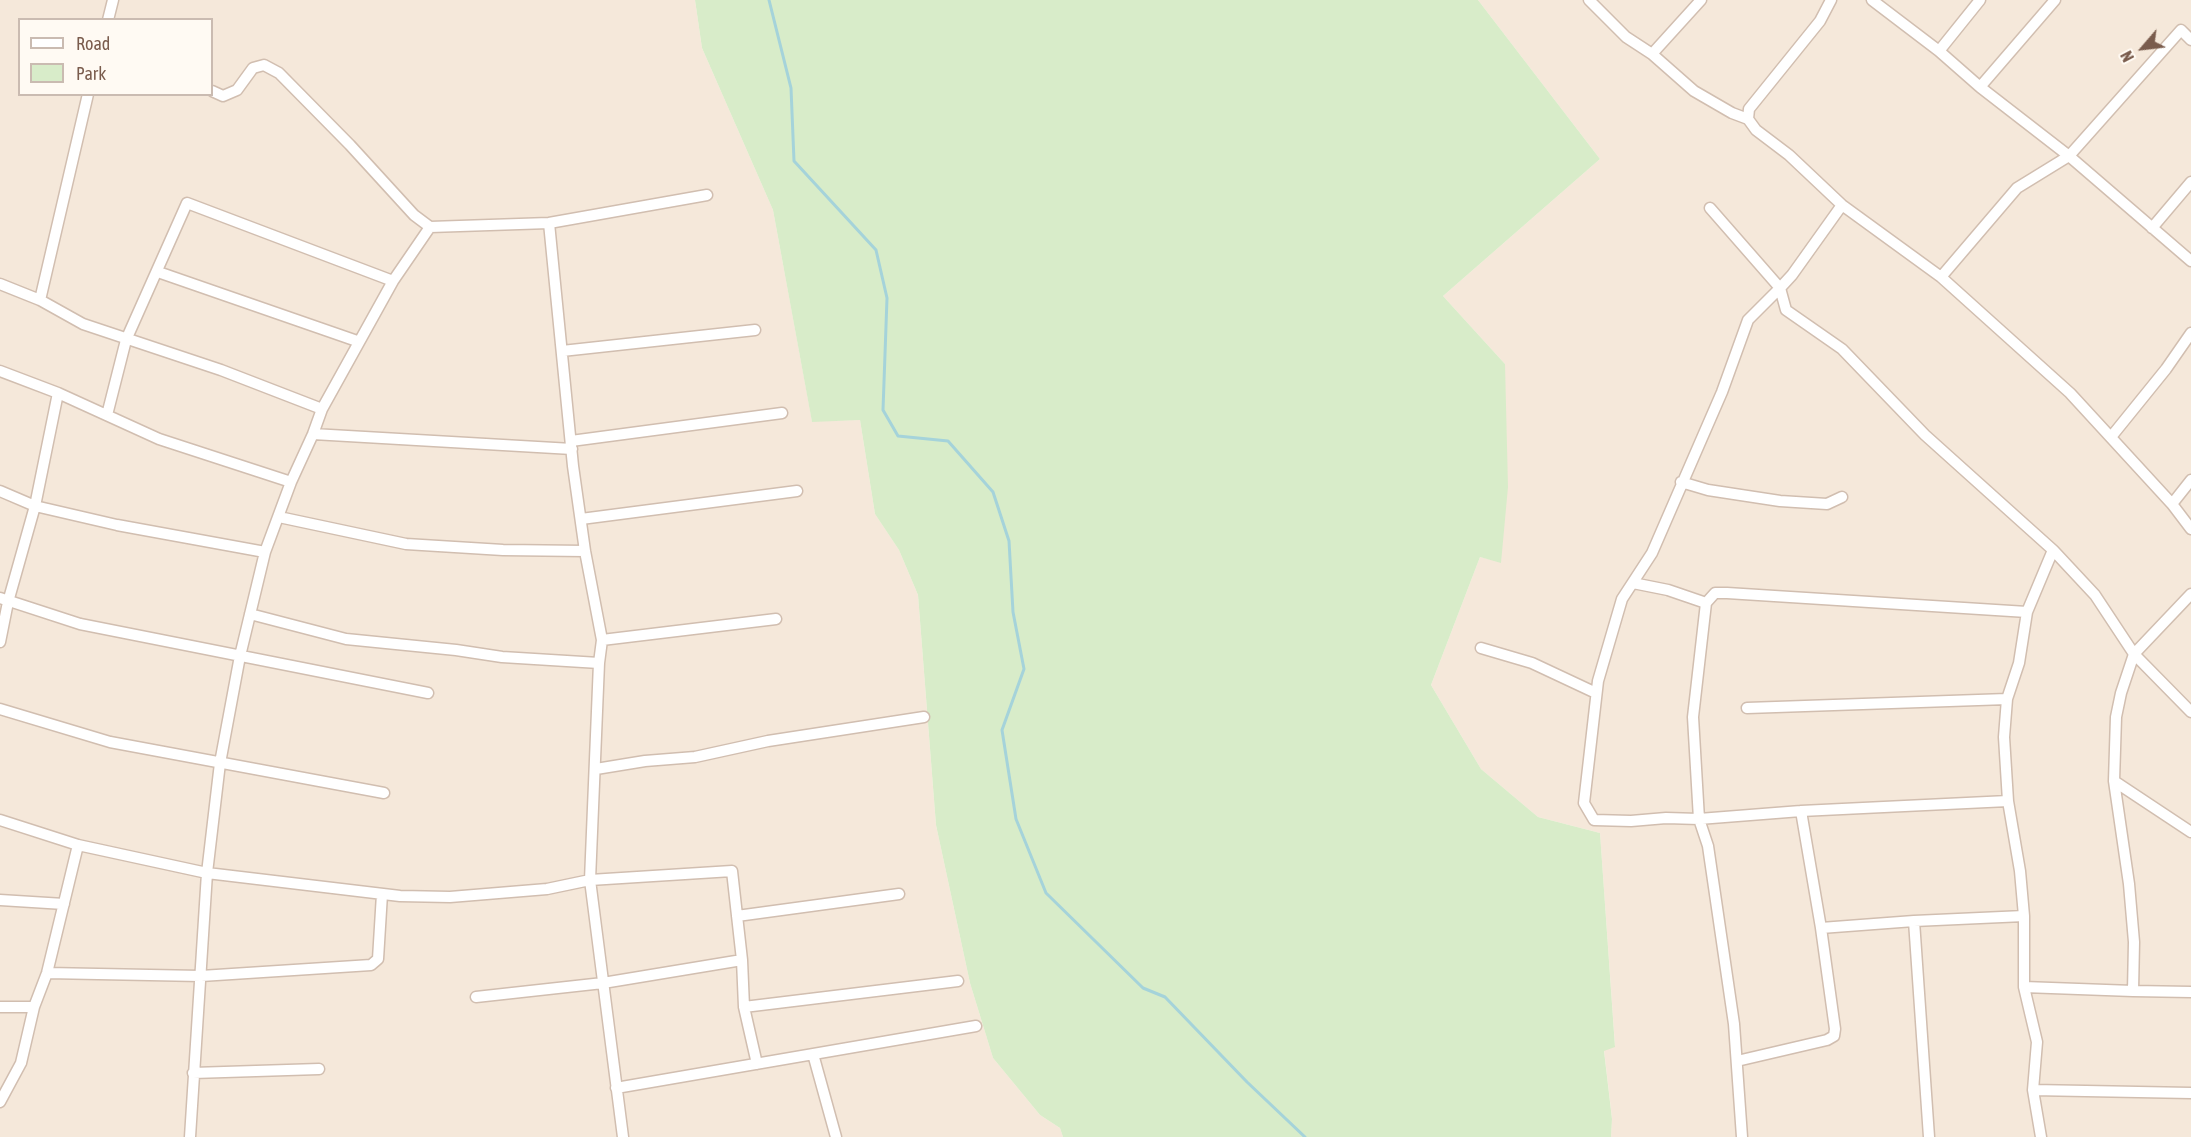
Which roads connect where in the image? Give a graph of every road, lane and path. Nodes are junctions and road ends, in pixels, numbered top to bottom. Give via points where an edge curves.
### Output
1 (113, 0) edge
2 (1589, 0) edge
3 (1701, 0) edge
4 (1831, 0) edge
5 (1872, 0) edge
6 (1980, 0) edge
7 (2055, 0) edge
8 (108, 18) edge
9 (2191, 40) edge
10 (1939, 51) junction
11 (1652, 54) junction
12 (1980, 87) junction
13 (213, 91) edge
14 (88, 96) edge
15 (1748, 119) junction
16 (2068, 156) junction
17 (2191, 182) edge
18 (707, 195) dead end
19 (1842, 205) junction
20 (1710, 208) dead end
21 (549, 223) junction
22 (430, 227) junction
23 (2152, 228) junction
24 (2191, 261) edge
25 (158, 272) junction
26 (1941, 277) junction
27 (393, 281) junction
28 (0, 284) edge
29 (1780, 288) junction
30 (40, 300) junction
31 (754, 330) dead end
32 (2191, 333) edge
33 (126, 340) junction
34 (357, 341) junction
35 (562, 351) junction
36 (0, 371) edge
37 (58, 393) junction
38 (322, 409) junction
39 (782, 413) dead end
40 (107, 415) junction
41 (313, 434) junction
42 (2111, 438) junction
43 (572, 445) junction
44 (2191, 480) edge
45 (291, 482) junction
46 (1681, 482) junction
47 (0, 491) edge
48 (796, 491) dead end
49 (1842, 497) dead end
50 (2172, 504) junction
51 (35, 506) junction
52 (279, 517) junction
53 (581, 519) junction
54 (2191, 530) edge
55 (2053, 550) junction
56 (585, 551) junction
57 (265, 552) junction
58 (1633, 583) junction
59 (2191, 594) edge
60 (4, 600) edge
61 (1706, 603) junction
62 (2027, 612) junction
63 (250, 614) junction
64 (776, 619) dead end
65 (602, 640) junction
66 (0, 642) edge
67 (1481, 648) dead end
68 (2134, 654) junction
69 (240, 656) junction
70 (599, 663) junction
71 (428, 693) dead end
72 (1596, 693) junction
73 (2007, 699) junction
74 (1747, 708) dead end
75 (0, 709) edge
76 (2191, 712) edge
77 (924, 717) dead end
78 (220, 763) junction
79 (596, 769) junction
80 (2114, 781) junction
81 (384, 793) dead end
82 (2008, 801) junction
83 (1801, 811) junction
84 (1699, 819) junction
85 (0, 820) edge
86 (2191, 832) edge
87 (78, 845) junction
88 (207, 873) junction
89 (590, 880) junction
90 (382, 894) junction
91 (898, 894) dead end
92 (0, 900) edge
93 (64, 903) junction
94 (737, 916) junction
95 (2024, 916) junction
96 (1914, 921) junction
97 (1821, 928) junction
98 (742, 960) junction
99 (47, 973) junction
100 (201, 976) junction
101 (958, 981) dead end
102 (603, 983) junction
103 (2024, 987) junction
104 (2133, 991) junction
105 (2191, 992) edge
106 (476, 997) dead end
107 (0, 1007) edge
108 (34, 1007) junction
109 (744, 1007) junction
110 (976, 1026) dead end
111 (813, 1054) junction
112 (1737, 1061) junction
113 (757, 1064) junction
114 (319, 1069) dead end
115 (193, 1073) junction
116 (616, 1088) junction
117 (2033, 1090) junction
118 (2191, 1093) edge
119 (0, 1102) edge
120 (190, 1137) edge
121 (623, 1137) edge
122 (836, 1137) edge
123 (1742, 1137) edge
124 (1929, 1137) edge
125 (2041, 1137) edge

1 - 8 street
2 - 11 street via 1626,37
3 - 11 street
4 - 15 street via 1820,21 1749,109
5 - 10 street
6 - 10 street
7 - 12 street
9 - 16 street via 2181,30
10 - 12 street
11 - 15 street via 1694,91
12 - 16 street
13 - 22 street via 223,96 237,90 253,68 264,64 279,73 414,215
14 - 30 street
15 - 19 street
16 - 23 street
16 - 26 street via 2017,188
17 - 23 street
18 - 21 street
19 - 26 street
19 - 29 street
20 - 29 street
21 - 22 street
21 - 35 street
22 - 27 street
23 - 24 street
25 - 27 street via 187,203
25 - 33 street
25 - 34 street
26 - 42 street via 2070,393
27 - 34 street
28 - 30 street
29 - 46 street via 1748,320 1722,392
29 - 55 street via 1786,310 1842,349 1925,435
30 - 33 street via 83,324
31 - 35 street
32 - 42 street
33 - 38 street via 221,370
33 - 40 street
34 - 38 street
35 - 43 street
36 - 37 street
37 - 40 street
37 - 51 street
38 - 41 street
39 - 43 street
40 - 45 street via 159,439
41 - 43 street
41 - 45 street
42 - 50 street
43 - 53 street
44 - 50 street
45 - 52 street
46 - 49 street via 1780,501 1827,504
46 - 58 street via 1652,553
47 - 51 street
48 - 53 street
50 - 54 street
51 - 57 street
51 - 60 street
52 - 56 street via 406,544
52 - 57 street
53 - 56 street
55 - 62 street
55 - 68 street via 2095,595
56 - 65 street
57 - 63 street
58 - 61 street
58 - 72 street via 1622,599
59 - 68 street
60 - 66 street
60 - 69 street via 80,624
61 - 62 street via 1715,593 1727,593
61 - 84 street via 1694,717
62 - 73 street via 2019,663
63 - 69 street
63 - 70 street via 346,639 502,657
64 - 65 street
65 - 70 street
67 - 72 street via 1532,663
68 - 76 street
68 - 80 street via 2116,717
69 - 71 street
69 - 78 street
70 - 79 street
72 - 84 street via 1584,803 1594,820
73 - 74 street
73 - 82 street via 2004,737
75 - 78 street via 110,741
77 - 79 street via 768,741 695,758
78 - 81 street
78 - 88 street
79 - 89 street
80 - 86 street
80 - 104 street via 2129,884
82 - 83 street
82 - 95 street
83 - 84 street
83 - 97 street
84 - 112 street via 1708,846
85 - 87 street
87 - 88 street
87 - 93 street
88 - 90 street
88 - 100 street
89 - 90 street via 547,889 450,897
89 - 94 street via 732,871
89 - 102 street
90 - 100 street via 378,959 371,965
91 - 94 street
92 - 93 street
93 - 99 street
94 - 98 street
95 - 96 street
95 - 103 street
96 - 97 street
96 - 124 street
97 - 112 street via 1834,1036
98 - 102 street
98 - 109 street
99 - 100 street
99 - 108 street
100 - 115 street
101 - 109 street
102 - 106 street
102 - 116 street
103 - 104 street
103 - 117 street via 2037,1042
104 - 105 street
107 - 108 street
108 - 119 street via 21,1063
109 - 113 street
110 - 111 street
111 - 113 street
111 - 122 street
112 - 123 street
113 - 116 street
114 - 115 street
115 - 120 street
116 - 121 street
117 - 118 street
117 - 125 street

